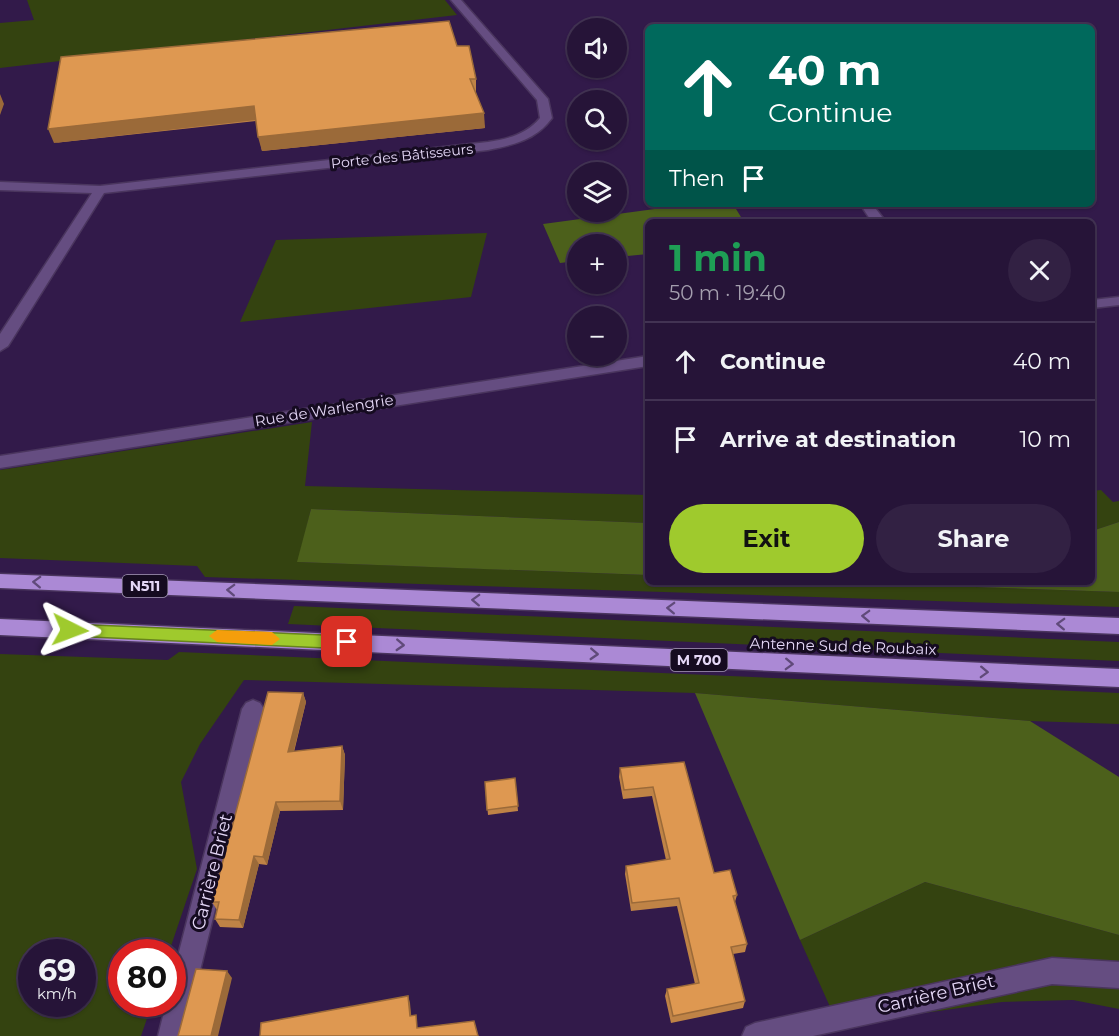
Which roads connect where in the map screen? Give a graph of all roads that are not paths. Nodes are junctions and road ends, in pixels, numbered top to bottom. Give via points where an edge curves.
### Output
1 (456, 0) edge
2 (0, 186) edge
3 (100, 190) junction
4 (1119, 301) edge
5 (1095, 304) edge
6 (0, 346) edge
7 (645, 361) edge
8 (0, 462) edge
9 (0, 580) edge
10 (1119, 626) edge
11 (0, 627) edge
12 (1119, 678) edge
13 (253, 709) dead end
14 (1119, 975) edge
15 (171, 1036) edge
16 (755, 1036) edge

1 - 3 street, Porte des Bâtisseurs via 542,99 546,118 539,128 507,143 488,146
2 - 3 street, Porte des Bâtisseurs
3 - 6 street
4 - 5 street
7 - 8 street, Rue de Warlengrie
10 -> 9 highway, Antenne Sud de Roubaix / N511
11 -> 12 highway, Antenne Sud de Roubaix / M 700
13 - 15 street, Carrière Briet
14 - 16 street, Carrière Briet via 1052,971 1024,975

